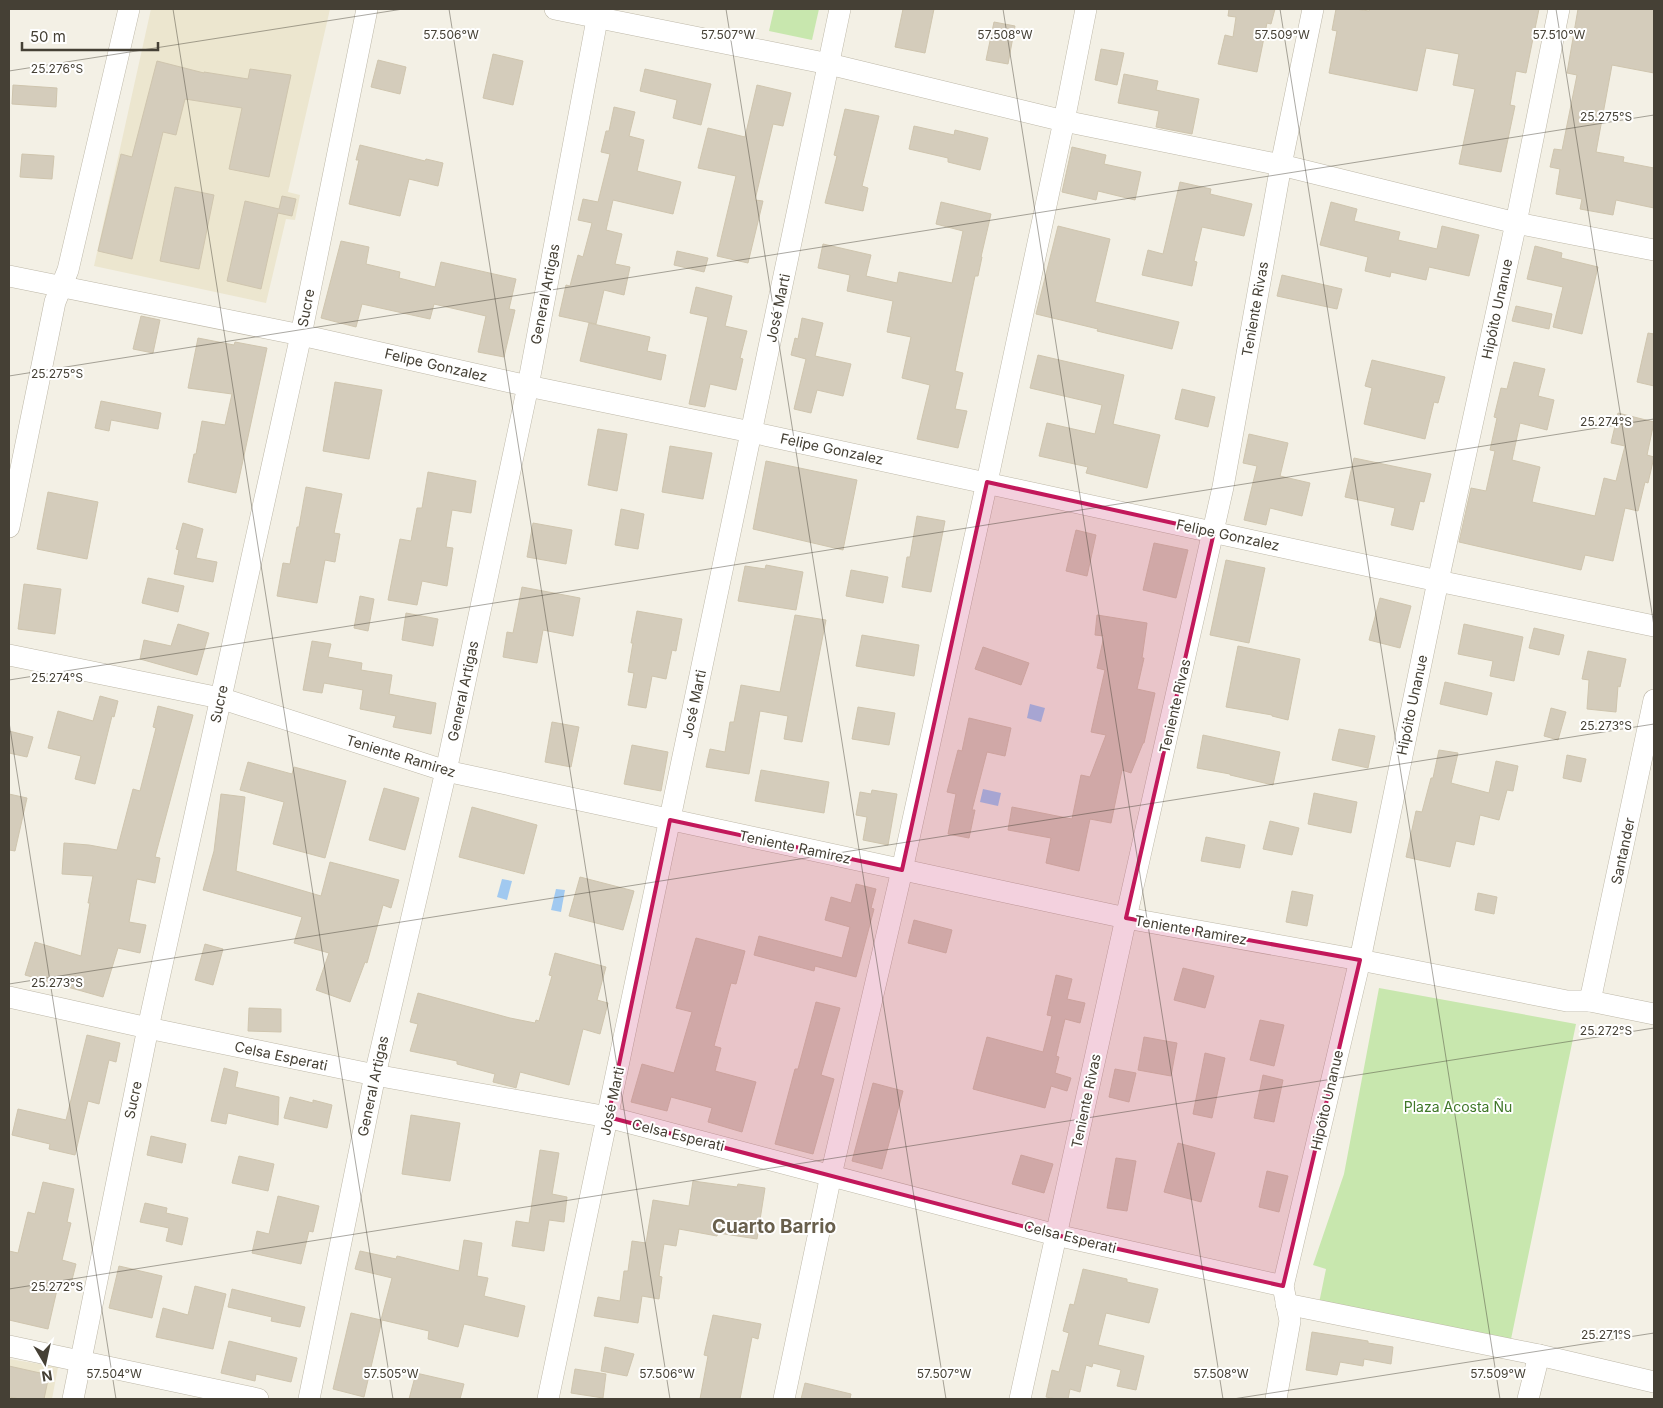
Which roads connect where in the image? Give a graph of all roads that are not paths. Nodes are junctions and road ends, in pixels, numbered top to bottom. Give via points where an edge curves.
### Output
1 (128, 9) edge
2 (367, 9) edge
3 (555, 9) edge
4 (840, 9) edge
5 (1086, 9) edge
6 (1314, 9) edge
7 (1559, 9) edge
8 (598, 13) edge
9 (829, 64) junction
10 (1064, 121) junction
11 (1281, 165) junction
12 (1516, 223) junction
13 (1654, 250) edge
14 (9, 276) edge
15 (62, 288) junction
16 (301, 335) junction
17 (528, 386) junction
18 (751, 432) junction
19 (987, 482) junction
20 (9, 527) edge
21 (1214, 532) junction
22 (1438, 581) junction
23 (1654, 626) edge
24 (9, 655) edge
25 (220, 698) junction
26 (1654, 700) edge
27 (446, 771) junction
28 (670, 820) junction
29 (902, 870) junction
30 (1126, 918) junction
31 (1360, 960) junction
32 (9, 997) edge
33 (1590, 1002) junction
34 (1654, 1014) edge
35 (148, 1028) junction
36 (375, 1075) junction
37 (608, 1117) junction
38 (831, 1175) junction
39 (1056, 1235) junction
40 (1285, 1295) junction
41 (9, 1346) edge
42 (1545, 1356) junction
43 (80, 1361) junction
44 (1654, 1382) edge
45 (73, 1399) edge
46 (258, 1399) edge
47 (309, 1399) edge
48 (548, 1399) edge
49 (784, 1399) edge
50 (1020, 1399) edge
51 (1276, 1399) edge
52 (1528, 1399) edge

1 - 15 street
2 - 16 street, Sucre
3 - 8 street
4 - 9 street, José Marti
5 - 10 street
6 - 11 street, Teniente Rivas
7 - 12 street, Hipóito Unanue
8 - 9 street
8 - 17 street, General Artigas
9 - 10 street
9 - 18 street, José Marti
10 - 11 street
10 - 19 street
11 - 12 street
11 - 21 street, Teniente Rivas
12 - 13 street
12 - 22 street, Hipóito Unanue
14 - 15 street, Felipe Gonzalez
15 - 16 street, Felipe Gonzalez
15 - 20 street via 55,302
16 - 17 street, Felipe Gonzalez
16 - 25 street, Sucre
17 - 18 street, Felipe Gonzalez
17 - 27 street, General Artigas
18 - 19 street, Felipe Gonzalez
18 - 28 street, José Marti
19 - 21 street, Felipe Gonzalez
19 - 29 street
21 - 22 street, Felipe Gonzalez
21 - 30 street, Teniente Rivas
22 - 23 street, Felipe Gonzalez
22 - 31 street, Hipóito Unanue
24 - 25 street, Teniente Ramirez
25 - 27 street, Teniente Ramirez
25 - 35 street, Sucre
26 - 33 street, Santander
27 - 28 street, Teniente Ramirez
27 - 36 street, General Artigas
28 - 29 street, Teniente Ramirez
28 - 37 street, José Marti
29 - 30 street, Teniente Ramirez
29 - 38 street
30 - 31 street, Teniente Ramirez
30 - 39 street, Teniente Rivas
31 - 33 street, Teniente Ramirez via 1567,1001
31 - 40 street, Hipóito Unanue
32 - 35 street, Celsa Esperati
33 - 34 street, Teniente Ramirez
35 - 36 street, Celsa Esperati
35 - 43 street, Sucre
36 - 37 street, Celsa Esperati
36 - 47 street, General Artigas
37 - 38 street, Celsa Esperati
37 - 48 street, José Marti
38 - 39 street, Celsa Esperati
38 - 49 street
39 - 40 street, Celsa Esperati
39 - 50 street, Teniente Rivas
40 - 42 street, Celsa Esperati
40 - 51 street, Hipóito Unanue via 1289,1333
41 - 43 street
42 - 44 street
42 - 52 street
43 - 45 street, Sucre
43 - 46 street

